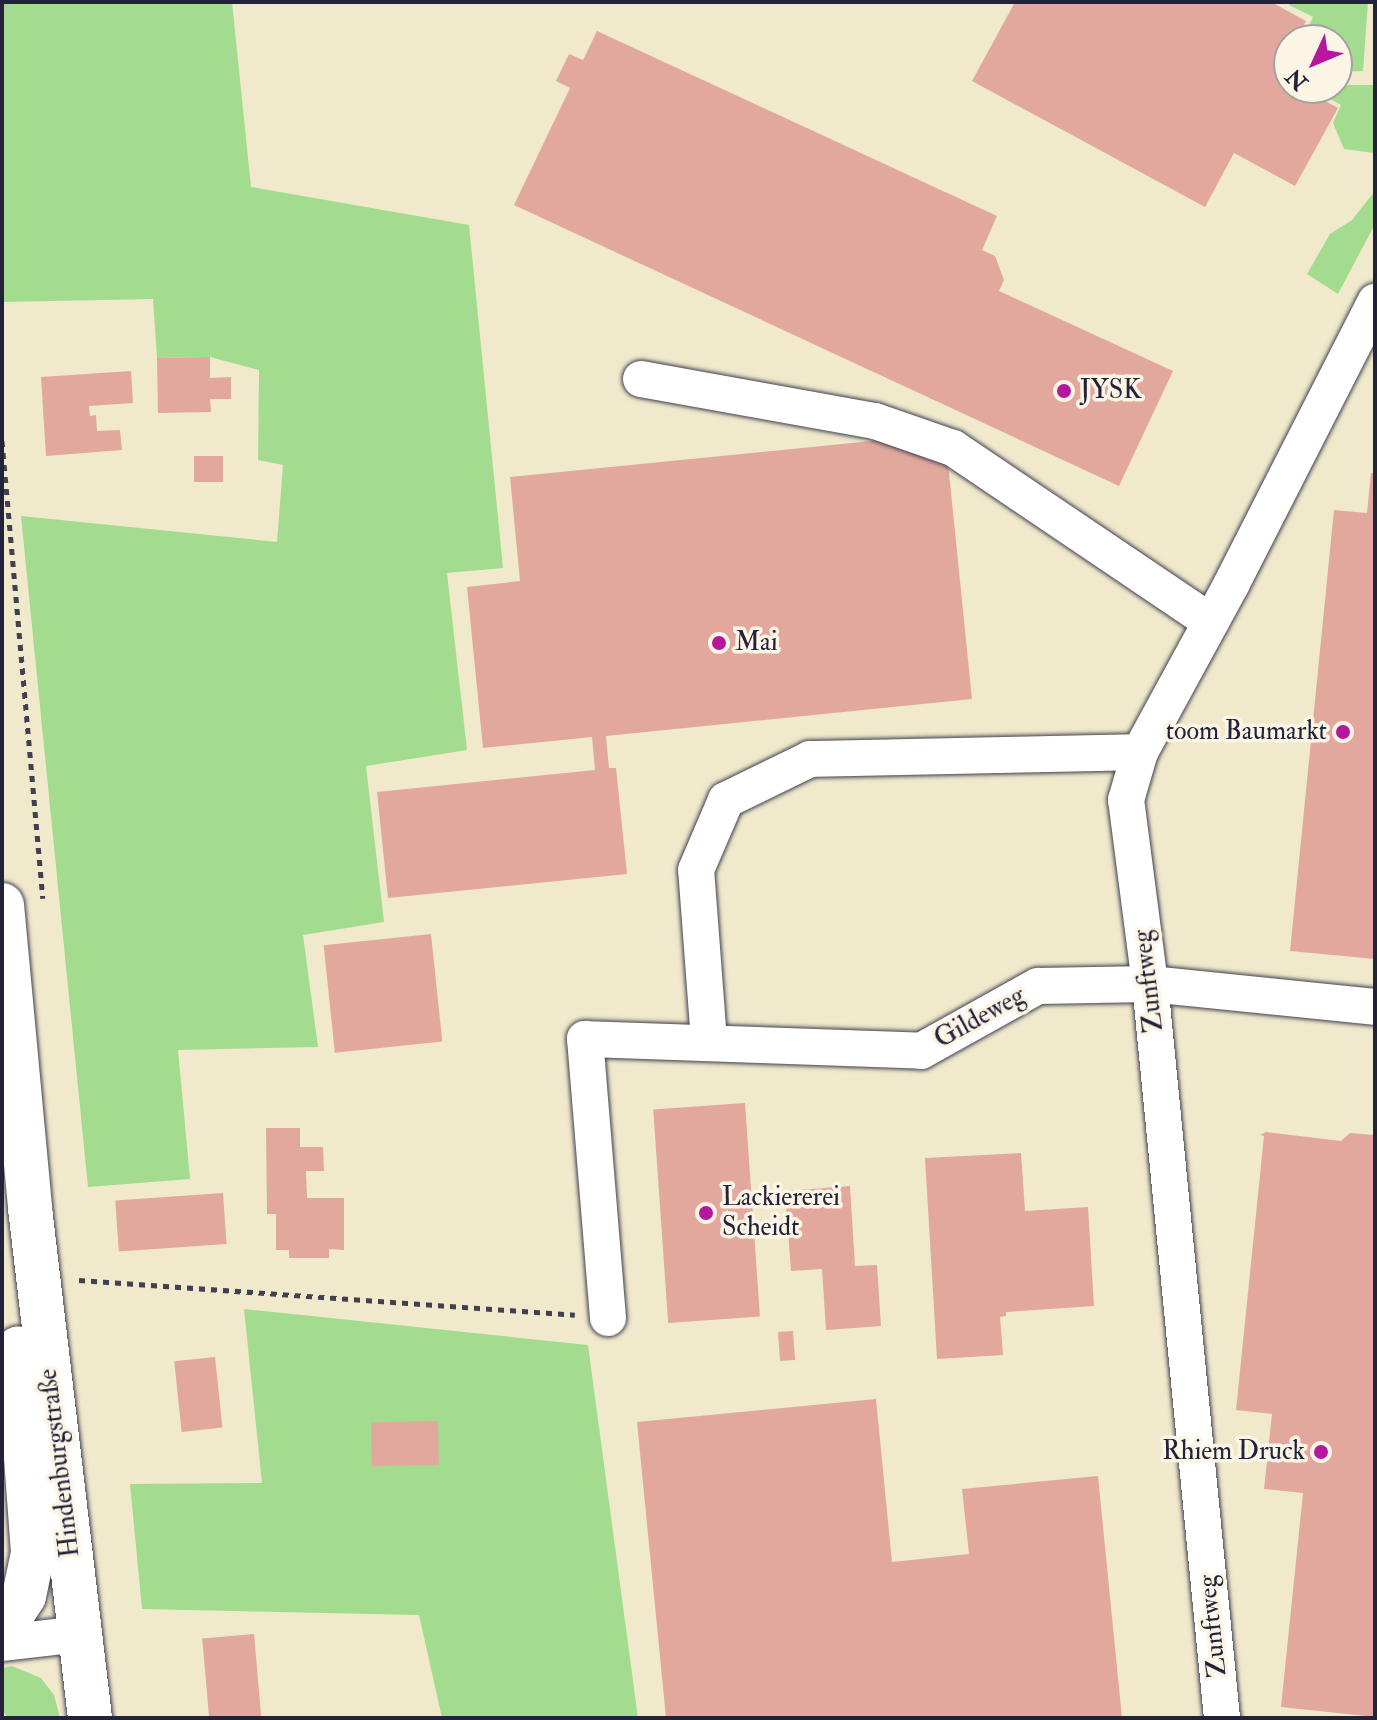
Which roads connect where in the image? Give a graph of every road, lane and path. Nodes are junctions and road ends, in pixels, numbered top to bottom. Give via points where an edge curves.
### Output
1 (1375, 302) edge
2 (641, 379) dead end
3 (2, 441) edge
4 (1211, 622) junction
5 (1140, 752) junction
6 (23, 904) edge
7 (1150, 984) junction
8 (1375, 1007) edge
9 (709, 1041) junction
10 (30, 1208) junction
11 (76, 1264) dead end
12 (77, 1279) junction
13 (79, 1295) dead end
14 (608, 1318) joint
15 (2, 1630) edge
16 (81, 1634) junction
17 (2, 1643) edge
18 (90, 1718) edge
19 (1222, 1718) edge

1 - 4 street, Zunftweg
2 - 4 street via 875,421 953,448
3 - 6 path
4 - 5 street, Zunftweg
5 - 7 street, Zunftweg via 1126,800
5 - 9 street via 810,759 726,800 696,870
6 - 10 main road, Hindenburgstraße
7 - 8 street, Gildeweg
7 - 9 street, Gildeweg via 1038,986 921,1051
7 - 19 street, Zunftweg
9 - 14 street, Gildeweg via 585,1039
10 - 15 main road, Hindenburgstraße via 15,1302 33,1553 24,1596
10 - 16 main road, Hindenburgstraße
11 - 12 path
12 - 13 path
12 - 14 path
16 - 17 street
16 - 18 main road, Hindenburgstraße

